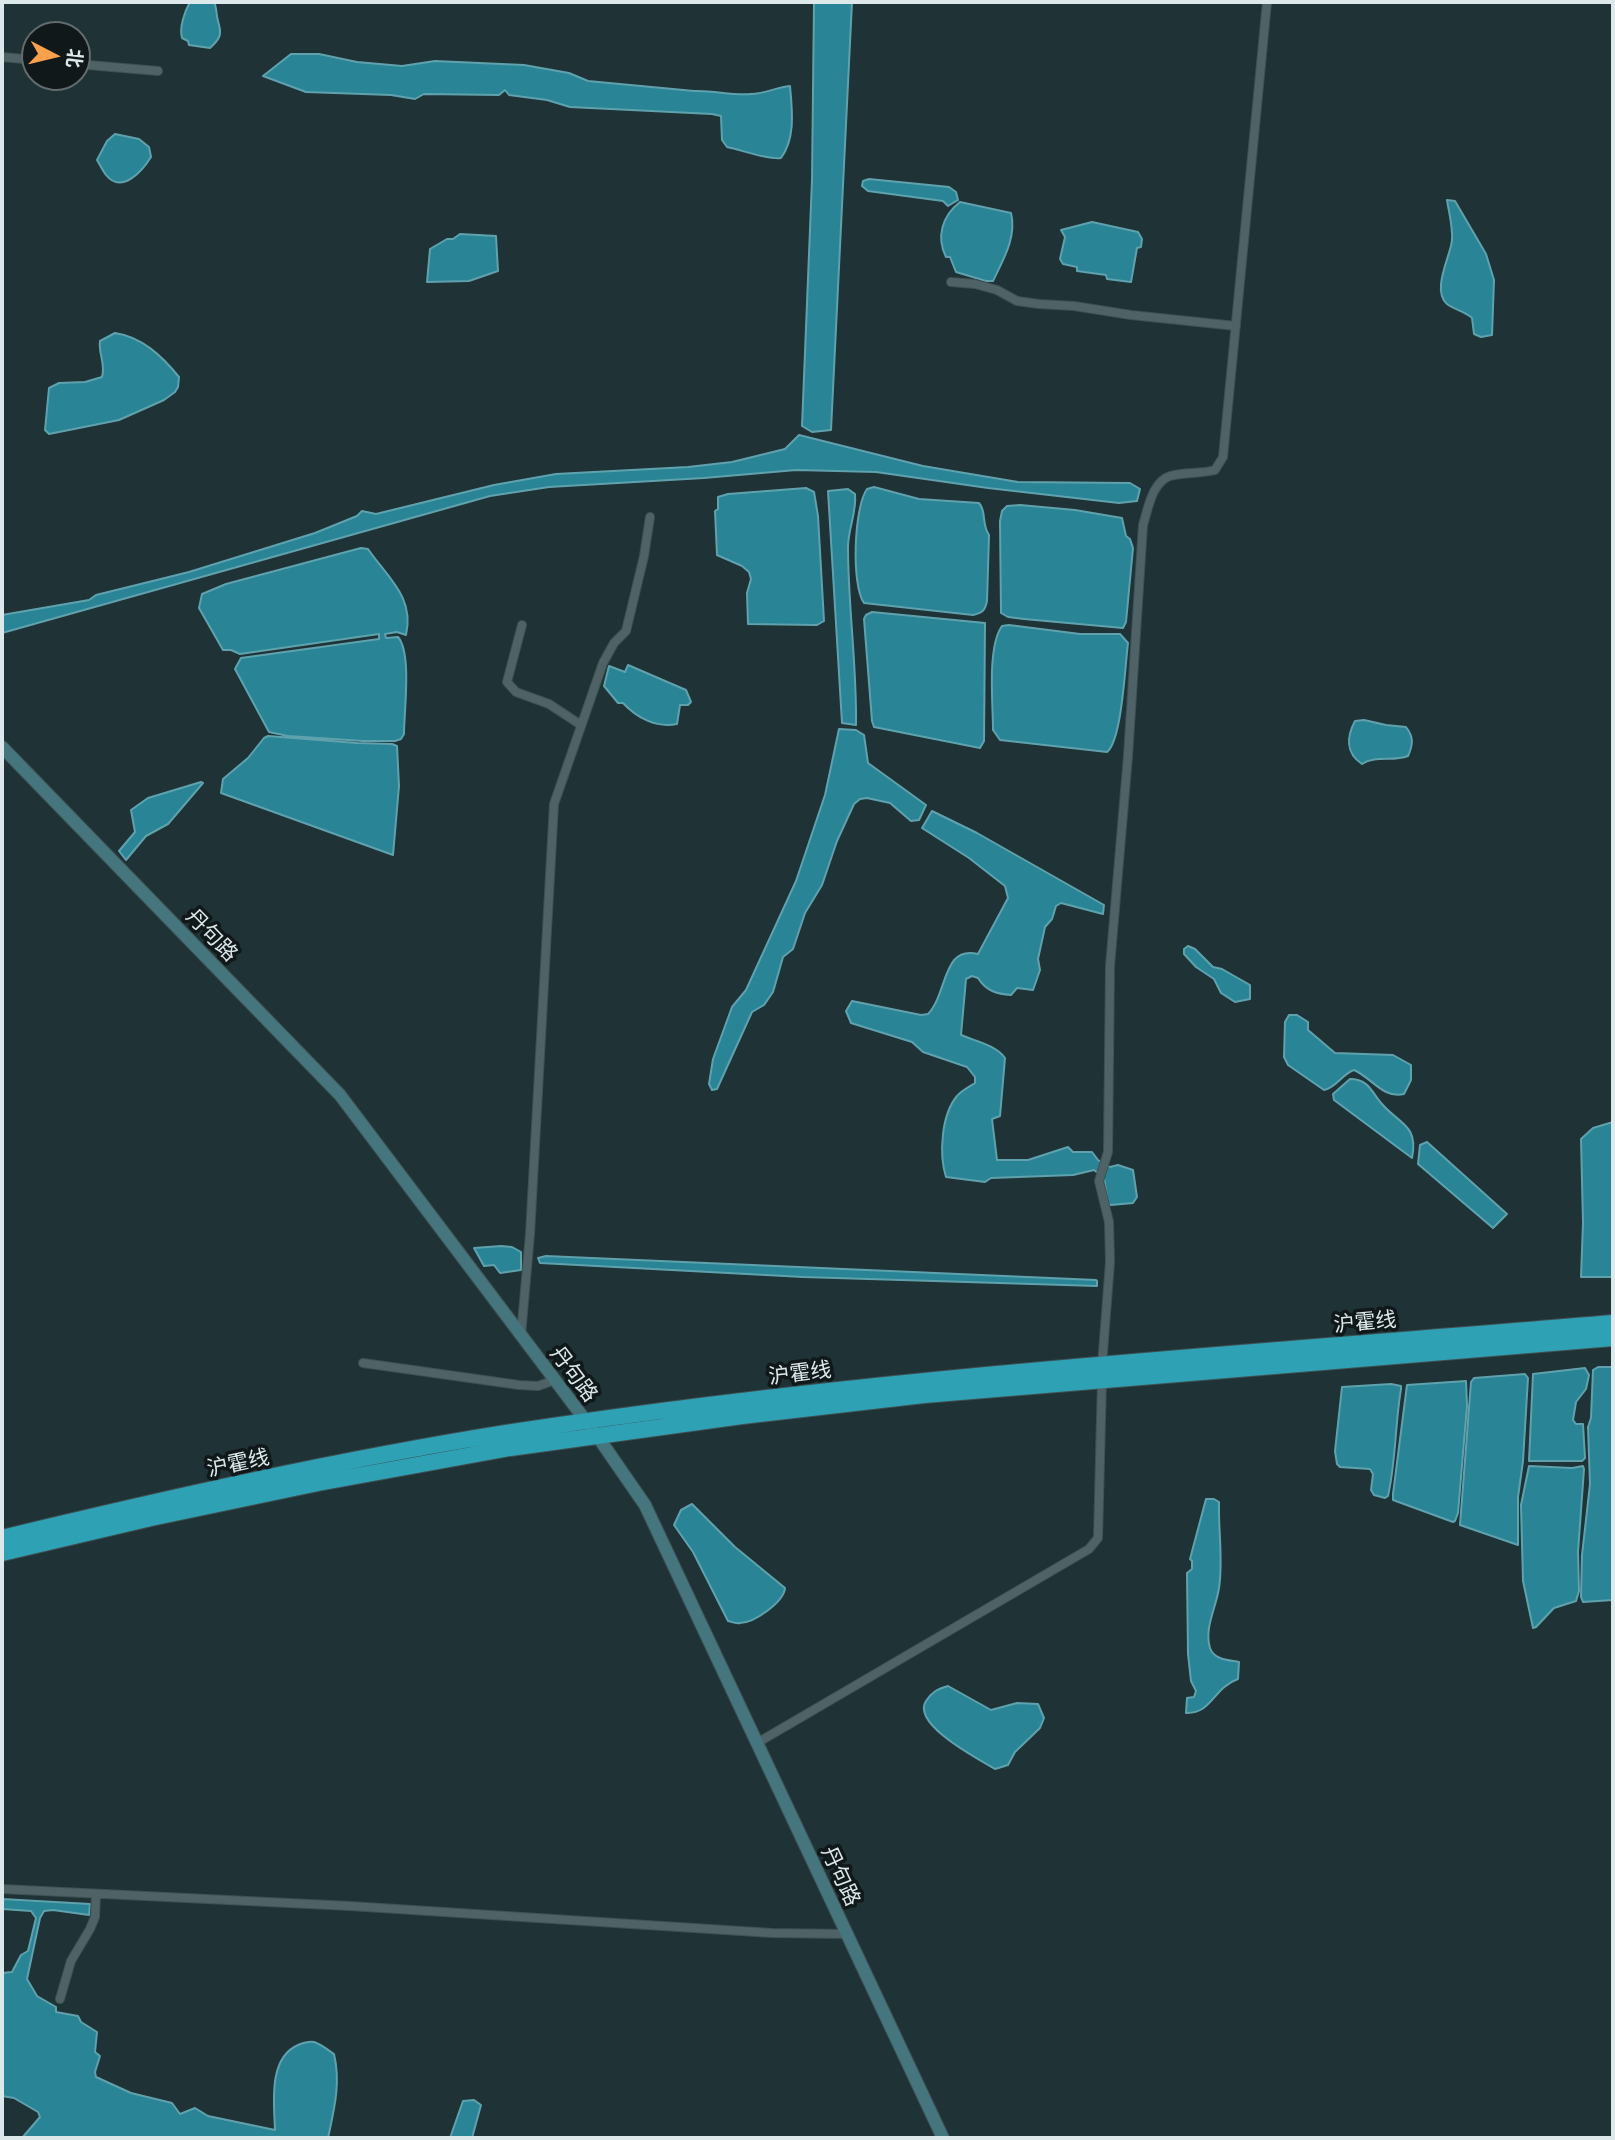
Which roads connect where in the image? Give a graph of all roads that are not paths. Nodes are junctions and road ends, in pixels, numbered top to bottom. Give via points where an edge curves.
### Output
1 (1267, 2) edge
2 (2, 57) edge
3 (21, 59) edge
4 (91, 65) edge
5 (158, 71) dead end
6 (951, 282) dead end
7 (1236, 326) junction
8 (650, 517) dead end
9 (522, 625) dead end
10 (581, 725) junction
11 (2, 747) edge
12 (1613, 1323) edge
13 (521, 1335) junction
14 (1613, 1338) edge
15 (363, 1363) dead end
16 (1102, 1372) junction
17 (555, 1380) junction
18 (586, 1423) junction
19 (598, 1437) junction
20 (149, 1511) junction
21 (2, 1538) edge
22 (2, 1553) edge
23 (757, 1743) junction
24 (2, 1889) edge
25 (96, 1894) junction
26 (847, 1934) junction
27 (60, 1999) dead end
28 (943, 2138) edge

1 - 7 street
2 - 3 street
4 - 5 street
6 - 7 street via 997,290 1017,301
7 - 16 street via 1223,457 1216,470 1168,477 1158,484 1143,525 1110,966 1108,1152 1099,1181 1109,1222 1110,1262
8 - 10 street via 626,631 603,663
9 - 10 street via 508,682 516,692 549,704
10 - 13 street via 554,804
11 - 13 street, 丹句路 via 340,1095
12 - 16 highway, 沪霍线
13 - 17 street, 丹句路
14 - 16 highway, 沪霍线
15 - 17 street via 519,1385
16 - 18 highway, 沪霍线 via 817,1391
16 - 19 highway, 沪霍线
16 - 23 street via 1098,1538 1089,1549
17 - 18 street, 丹句路
18 - 19 street, 丹句路
18 - 20 highway, 沪霍线 via 356,1461
19 - 20 highway, 沪霍线
19 - 23 street, 丹句路 via 645,1505
20 - 21 highway, 沪霍线
20 - 22 highway, 沪霍线
23 - 26 street, 丹句路
24 - 25 street
25 - 26 street
25 - 27 street via 95,1917 71,1961
26 - 28 street, 丹句路

